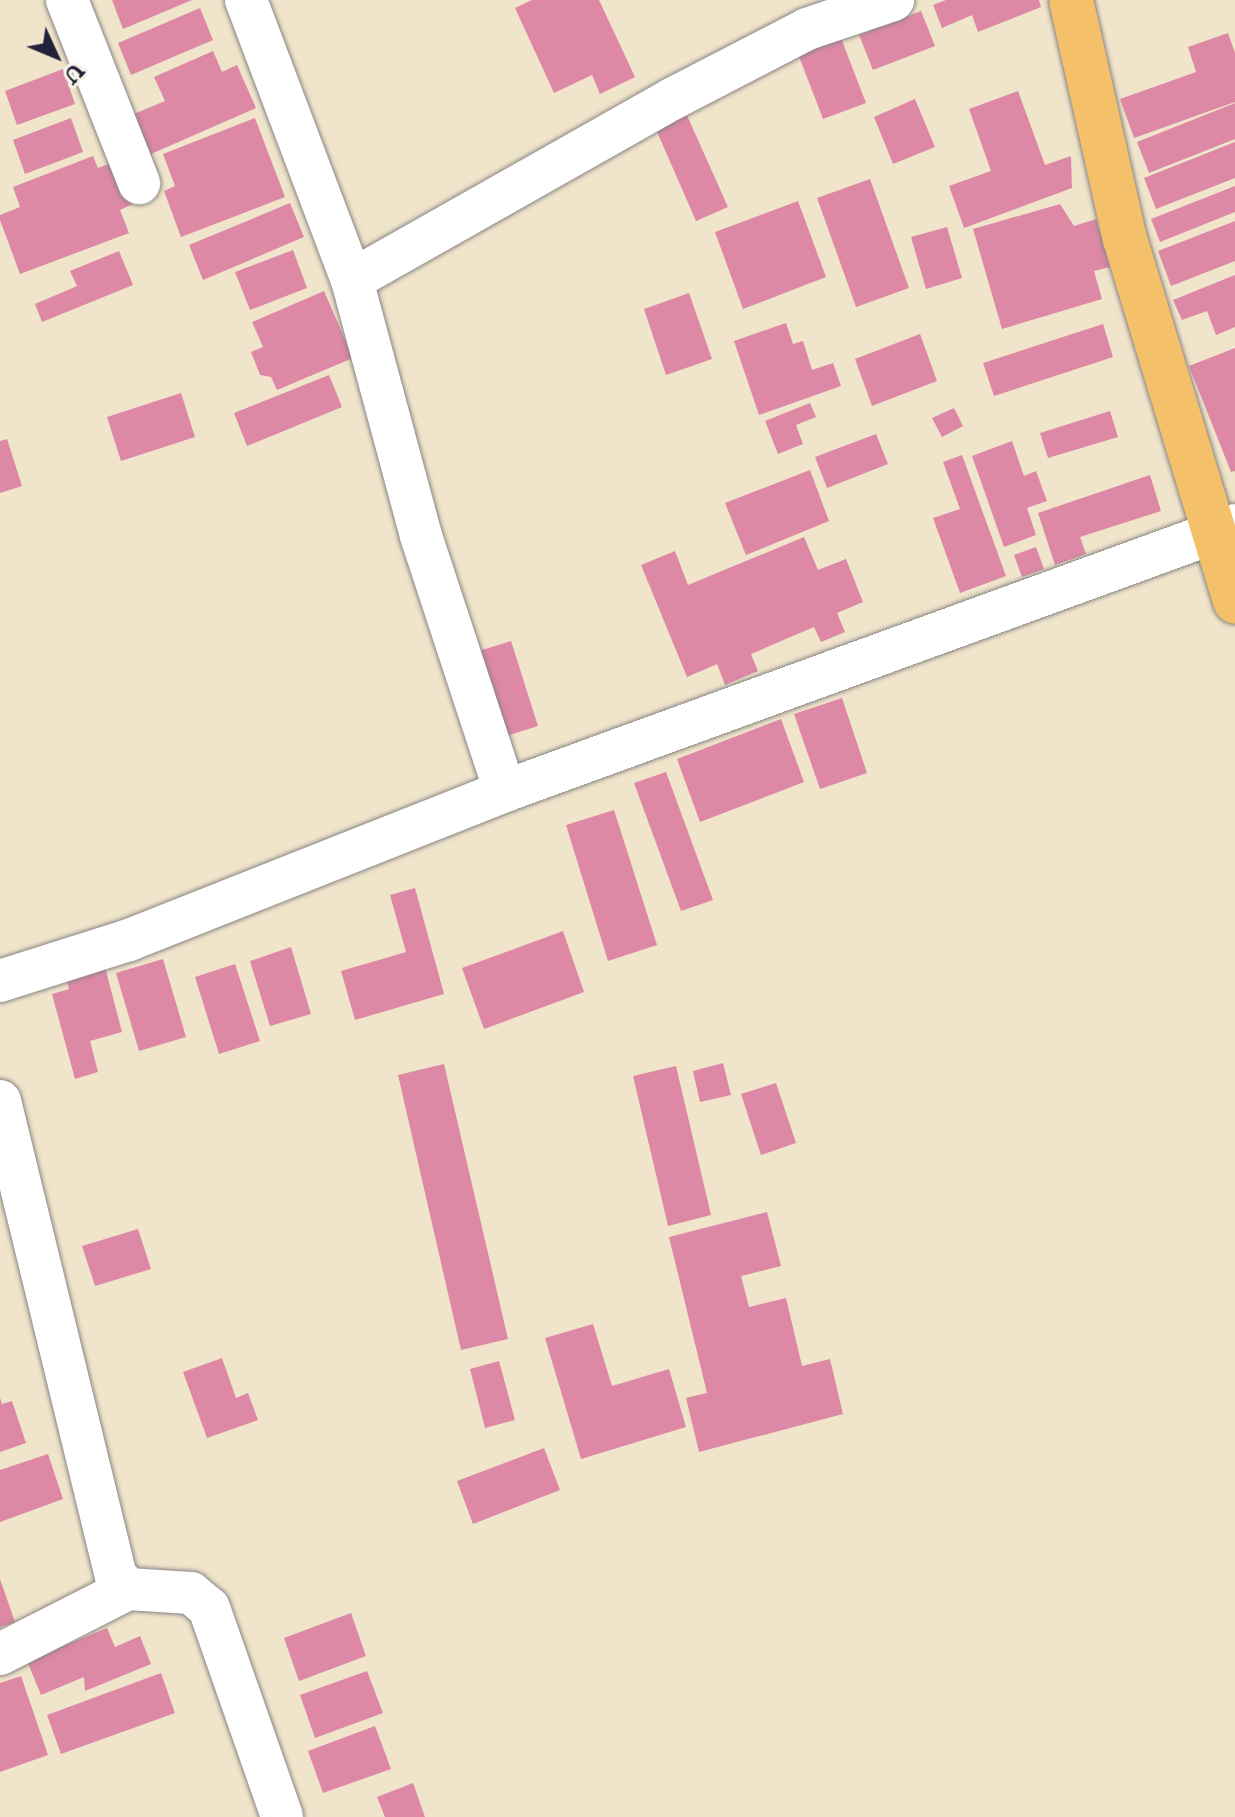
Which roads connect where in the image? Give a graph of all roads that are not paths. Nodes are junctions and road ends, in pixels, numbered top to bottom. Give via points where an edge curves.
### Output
1 (67, 0) edge
2 (246, 0) edge
3 (893, 0) edge
4 (1071, 0) edge
5 (802, 15) edge
6 (139, 183) dead end
7 (352, 280) junction
8 (1224, 529) edge
9 (1235, 602) edge
10 (505, 791) junction
11 (0, 981) edge
12 (0, 1101) edge
13 (128, 1589) junction
14 (0, 1654) edge
15 (282, 1817) edge

1 - 6 street
2 - 7 street
3 - 5 street
4 - 8 main road via 1125,239
5 - 7 street via 647,113
7 - 10 street via 421,536
8 - 9 main road
8 - 10 street
10 - 11 street via 129,940
12 - 13 street via 108,1552 116,1576
13 - 14 street
13 - 15 street via 191,1593 209,1608

